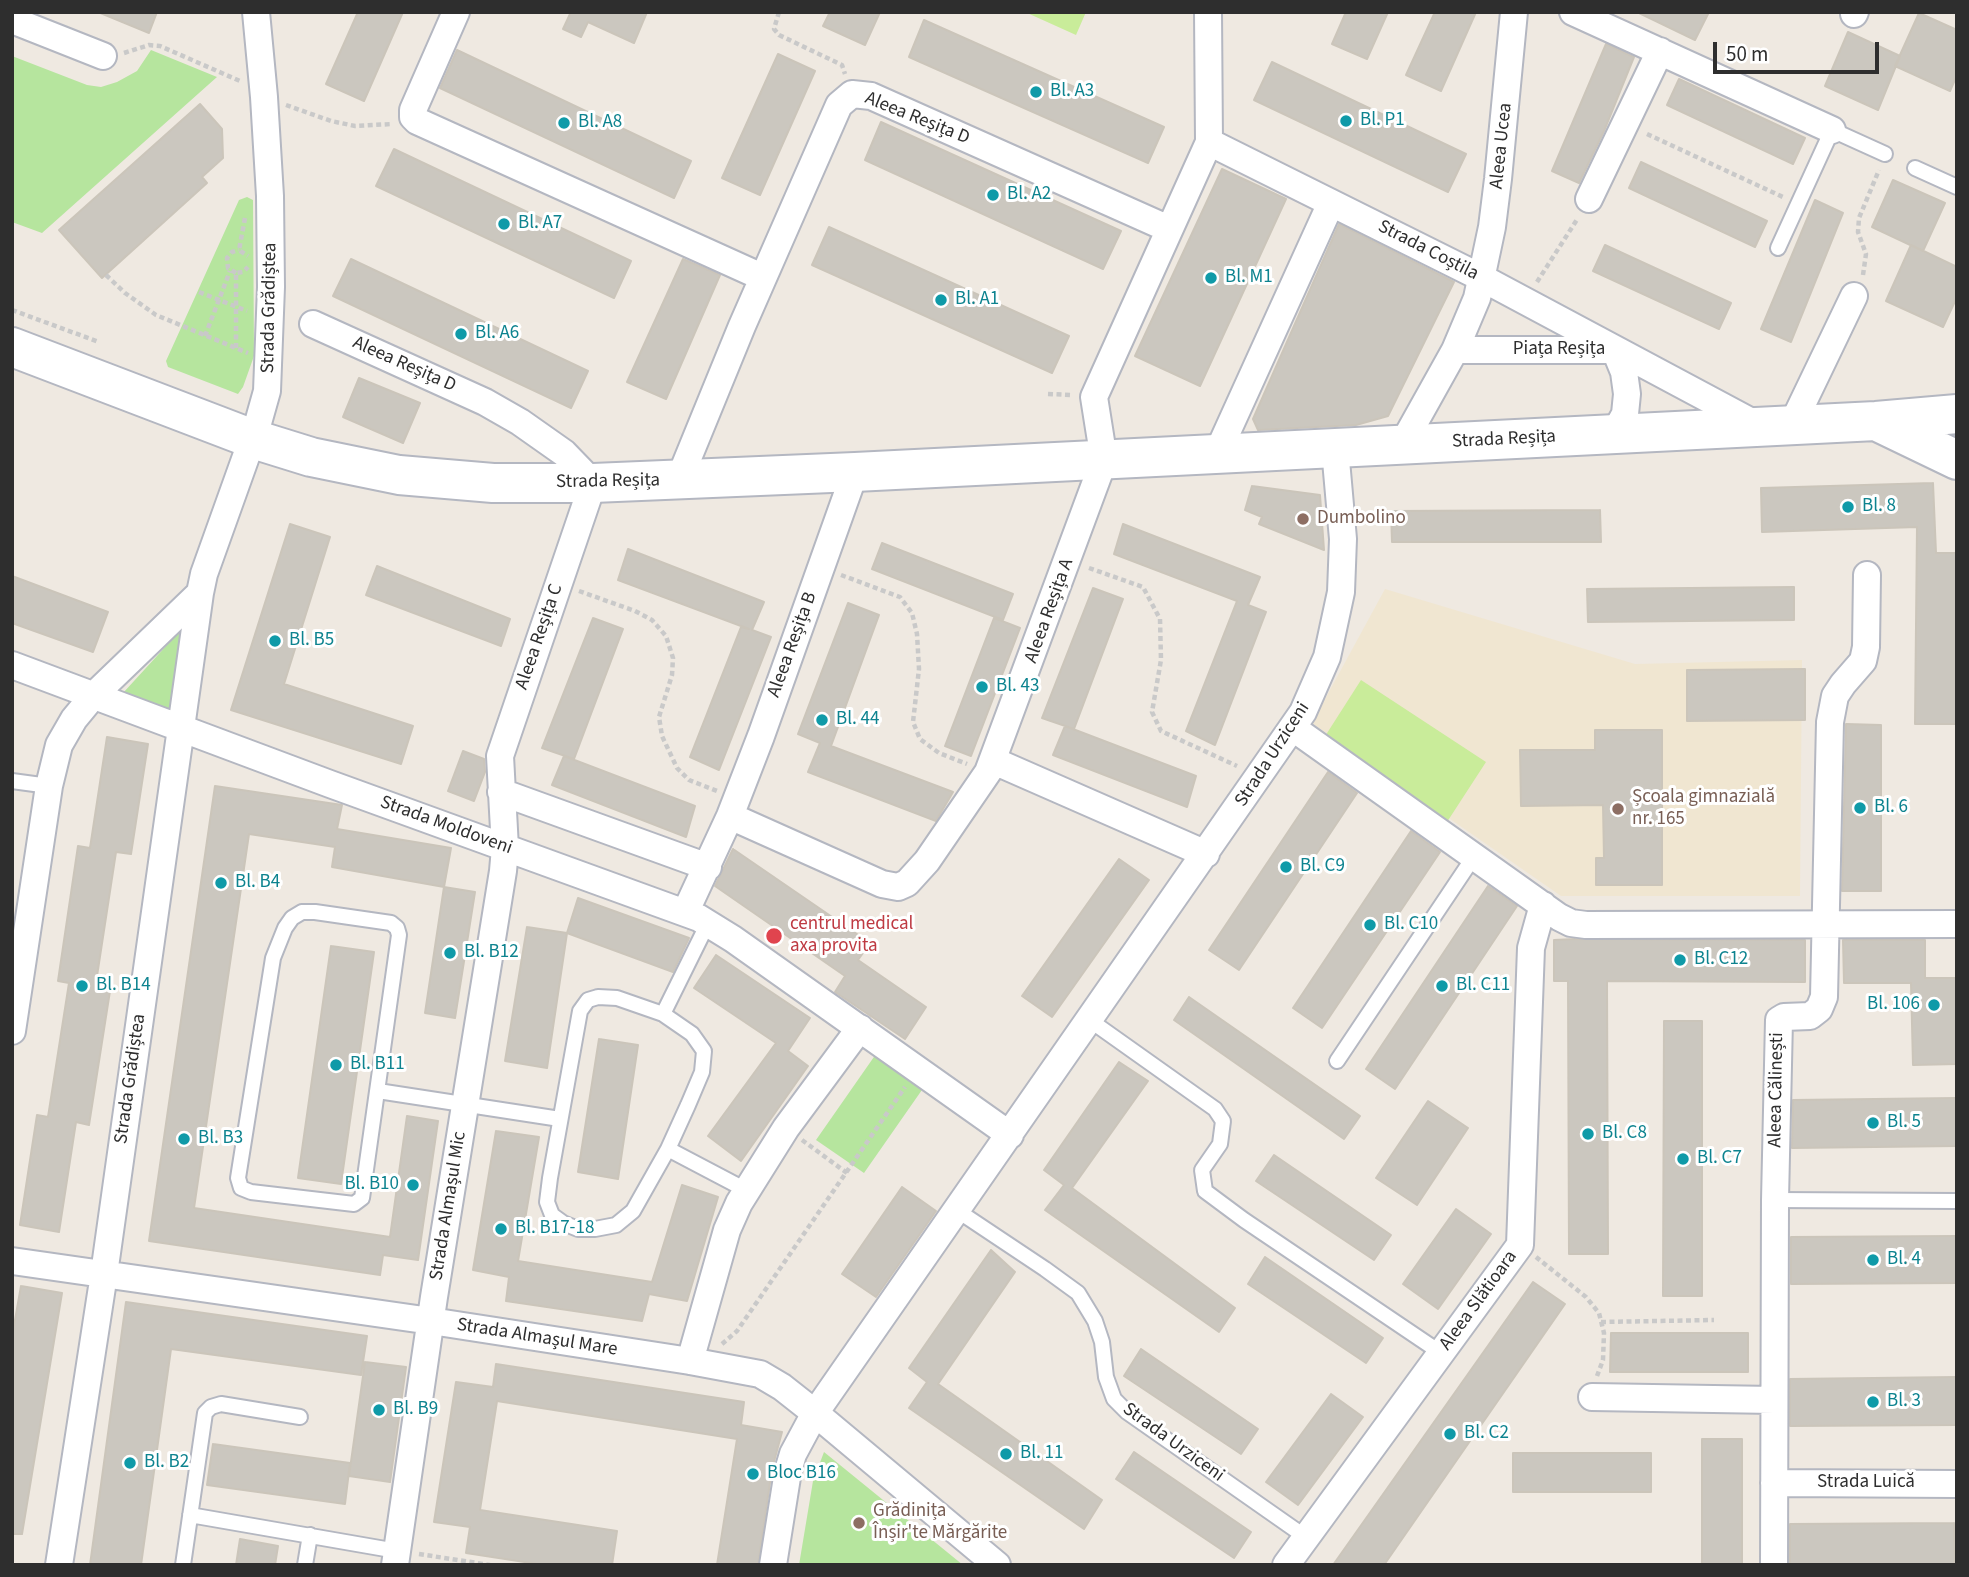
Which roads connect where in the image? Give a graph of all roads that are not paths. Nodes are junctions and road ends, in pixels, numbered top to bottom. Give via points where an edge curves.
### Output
1 (256, 12) edge
2 (456, 12) edge
3 (1208, 12) edge
4 (1514, 12) edge
5 (1573, 12) edge
6 (12, 20) edge
7 (1660, 51) junction
8 (103, 56) road end
9 (1832, 130) junction
10 (1209, 142) junction
11 (1885, 154) road end
12 (1915, 167) dead end
13 (1957, 187) edge
14 (1589, 200) road end
15 (1331, 203) junction
16 (1169, 229) junction
17 (1778, 248) dead end
18 (762, 277) junction
19 (1482, 278) junction
20 (1854, 296) road end
21 (313, 324) dead end
22 (1455, 350) junction
23 (1615, 350) junction
24 (15, 355) edge
25 (1957, 414) edge
26 (1876, 421) junction
27 (1776, 426) junction
28 (1614, 434) junction
29 (253, 439) junction
30 (1402, 445) junction
31 (1335, 449) junction
32 (1217, 454) junction
33 (1104, 460) junction
34 (1957, 460) edge
35 (855, 472) junction
36 (679, 480) junction
37 (593, 483) junction
38 (1867, 575) dead end
39 (200, 593) junction
40 (12, 665) edge
41 (93, 696) junction
42 (180, 727) junction
43 (1293, 728) junction
44 (991, 766) junction
45 (12, 781) edge
46 (49, 786) junction
47 (501, 792) junction
48 (733, 807) junction
49 (505, 848) junction
50 (1206, 854) junction
51 (1475, 856) junction
52 (708, 867) junction
53 (1543, 905) junction
54 (697, 918) junction
55 (1826, 925) junction
56 (1957, 925) edge
57 (15, 988) edge
58 (663, 1014) junction
59 (1091, 1021) junction
60 (860, 1028) junction
61 (12, 1031) edge
62 (1337, 1061) dead end
63 (378, 1091) junction
64 (465, 1104) junction
65 (560, 1119) junction
66 (1010, 1135) junction
67 (668, 1149) junction
68 (746, 1190) junction
69 (1775, 1200) junction
70 (1957, 1201) edge
71 (958, 1211) junction
72 (12, 1261) edge
73 (104, 1274) junction
74 (431, 1321) junction
75 (1441, 1353) junction
76 (695, 1362) junction
77 (1592, 1397) road end
78 (1774, 1400) junction
79 (816, 1413) junction
80 (300, 1417) dead end
81 (1774, 1483) junction
82 (1957, 1484) edge
83 (190, 1515) junction
84 (310, 1535) junction
85 (1307, 1538) junction
86 (396, 1558) edge
87 (60, 1565) edge
88 (183, 1565) edge
89 (305, 1565) edge
90 (773, 1565) edge
91 (997, 1565) edge
92 (1286, 1565) edge
93 (1774, 1565) edge

1 - 29 street, Strada Grădiștea via 254,90 272,248 269,362 265,401
2 - 18 street via 413,110 417,121
3 - 10 street
4 - 19 street, Aleea Ucea via 1498,179
5 - 7 street
6 - 8 street
7 - 9 street
7 - 14 street
9 - 11 lane
9 - 17 lane
10 - 15 street, Strada Coștila
10 - 16 street
12 - 13 lane
15 - 19 street, Strada Coștila
15 - 32 street
16 - 18 street, Aleea Reșița D via 871,96 852,94 839,105
16 - 33 street via 1094,397
18 - 36 street, Aleea Reșița D
19 - 22 street
19 - 23 street, Strada Coștila
20 - 27 street
21 - 37 street, Aleea Reșița D via 485,402 564,453
22 - 23 street, Piața Reșița
22 - 30 street
23 - 27 street, Strada Coștila
23 - 28 street, Piața Reșița via 1627,394 1625,415
24 - 29 street, Strada Reșița
25 - 26 street, Strada Reșița
26 - 27 street, Strada Reșița
26 - 34 street
27 - 28 street, Strada Reșița
28 - 30 street, Strada Reșița
29 - 37 street, Strada Reșița via 337,464 398,475 494,483
29 - 39 street, Strada Grădiștea
30 - 31 street, Strada Reșița
31 - 32 street, Strada Reșița
31 - 43 street, Strada Urziceni via 1343,539 1341,592 1327,657
32 - 33 street, Strada Reșița
33 - 35 street, Strada Reșița
33 - 44 street, Aleea Reșița A
35 - 36 street, Strada Reșița
35 - 48 street, Aleea Reșița B
36 - 37 street, Strada Reșița
37 - 47 street, Aleea Reșița C via 503,745
38 - 55 street, Aleea Călinești via 1863,661 1835,696 1831,714
39 - 41 street
39 - 42 street, Strada Grădiștea
40 - 41 street, Strada Moldoveni
41 - 42 street, Strada Moldoveni
41 - 46 street via 59,745
42 - 49 street, Strada Moldoveni
42 - 73 street, Strada Grădiștea
43 - 50 street, Strada Urziceni
43 - 51 street
44 - 48 street via 927,862 898,887 882,884
44 - 50 street
45 - 46 lane
46 - 57 street
47 - 49 street, Aleea Reșița C
47 - 52 street
48 - 52 street, Aleea Reșița B
49 - 54 street, Strada Moldoveni
49 - 64 street, Strada Almașul Mic
50 - 59 street, Strada Urziceni
51 - 53 street
51 - 62 lane
52 - 54 street, Aleea Reșița B
53 - 55 street via 1571,923 1586,925
53 - 75 street, Aleea Slătioara via 1531,948 1520,1245
54 - 58 lane
54 - 60 street, Strada Moldoveni
55 - 56 street
55 - 69 street, Aleea Călinești via 1824,997 1819,1009 1810,1016 1779,1020
57 - 61 street
58 - 65 lane via 617,998 587,1000 580,1011
58 - 67 lane via 692,1034 704,1051 702,1072
59 - 66 street, Strada Urziceni
59 - 75 lane via 1215,1109 1223,1121 1220,1144 1202,1170 1205,1191
60 - 66 street, Strada Moldoveni
60 - 68 street
63 - 63 lane via 362,1198 355,1205 241,1188 238,1178 271,968 285,928 302,912 391,923 397,928
63 - 64 lane
64 - 65 lane
64 - 74 street, Strada Almașul Mic
65 - 67 lane via 547,1202 552,1215 578,1228 616,1225 633,1211
66 - 71 street, Strada Urziceni
67 - 68 lane
68 - 76 street via 727,1230
69 - 70 lane
69 - 78 street, Aleea Călinești
71 - 79 street, Strada Urziceni
71 - 85 lane, Strada Urziceni via 1078,1293 1095,1321 1114,1399 1127,1412
72 - 73 street, Strada Almașul Mare
73 - 74 street, Strada Almașul Mare
73 - 87 street, Strada Grădiștea
74 - 76 street, Strada Almașul Mare
74 - 86 street, Strada Almașul Mic
75 - 85 street, Aleea Slătioara
76 - 79 street, Strada Almașul Mare via 768,1378
77 - 78 street
78 - 81 street, Aleea Călinești
79 - 90 street, Strada Urziceni via 788,1471
79 - 91 street, Strada Almașul Mare
80 - 83 lane via 221,1404 211,1407 205,1413
81 - 82 street, Strada Luică
81 - 93 street, Aleea Călinești
83 - 84 lane
83 - 88 lane
84 - 86 lane
84 - 89 lane
85 - 92 street, Aleea Slătioara

